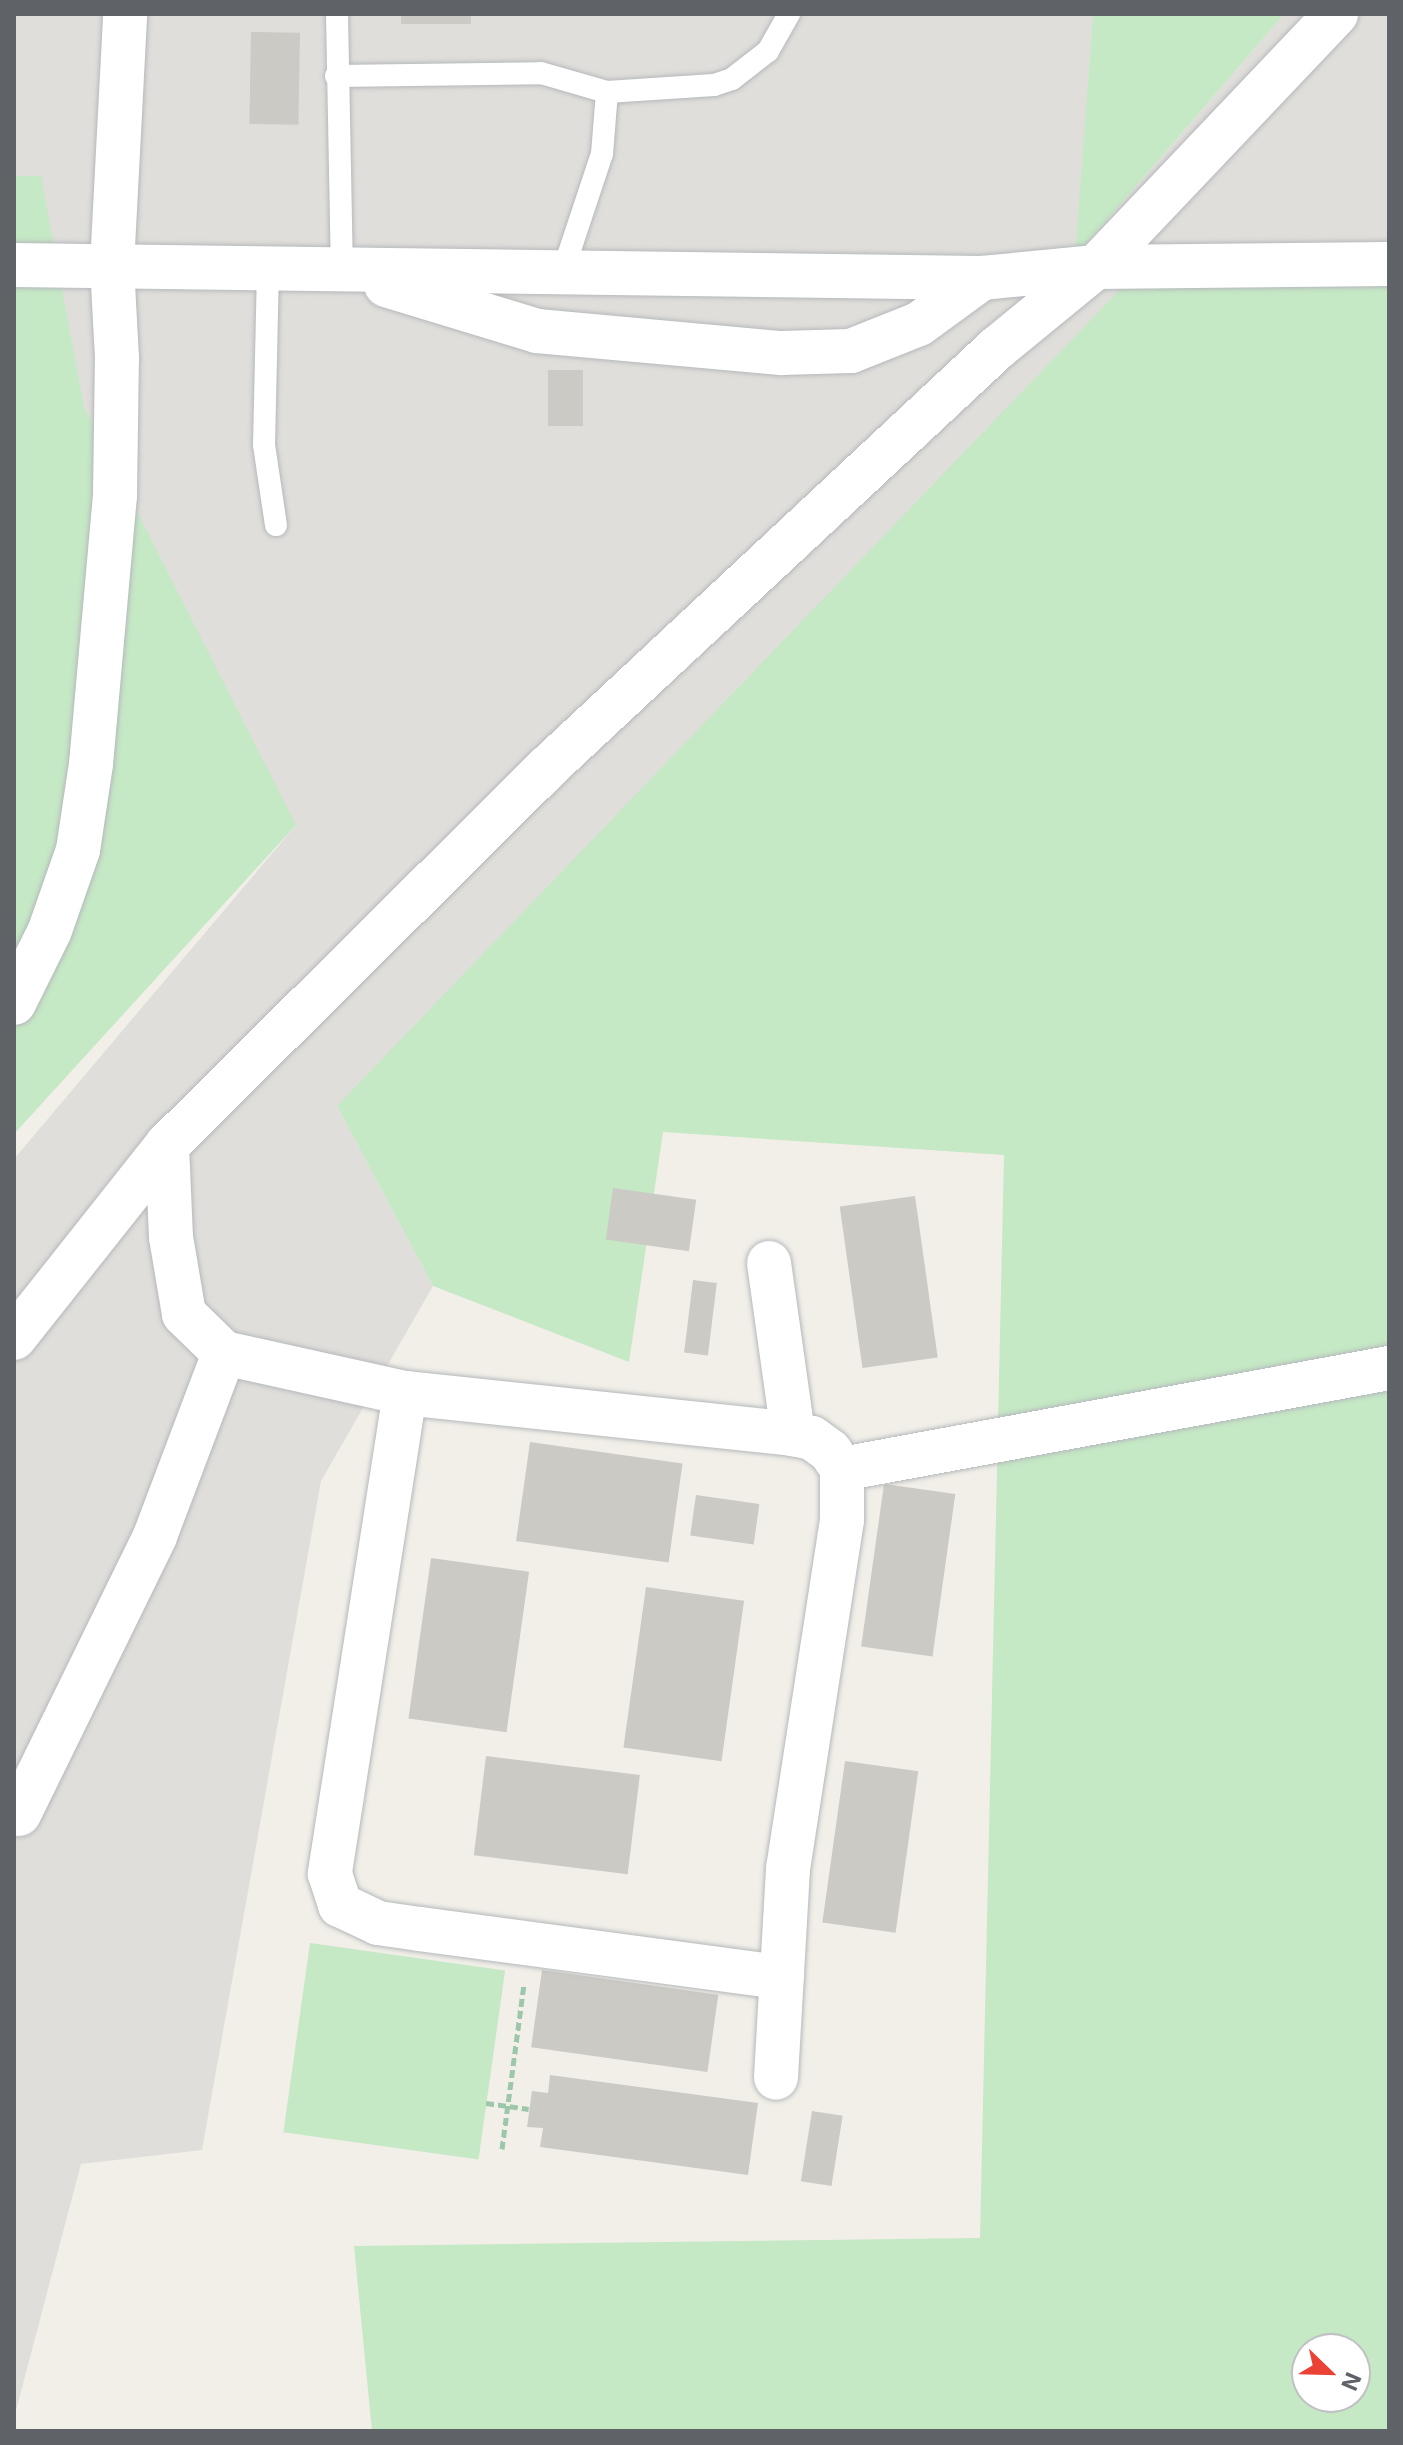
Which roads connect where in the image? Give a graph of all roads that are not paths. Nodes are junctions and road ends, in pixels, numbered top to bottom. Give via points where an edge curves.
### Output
1 (125, 14) edge
2 (337, 14) edge
3 (789, 14) edge
4 (1336, 14) edge
5 (336, 76) junction
6 (607, 92) junction
7 (1389, 264) edge
8 (14, 265) edge
9 (112, 266) junction
10 (1096, 267) junction
11 (268, 269) junction
12 (563, 271) junction
13 (342, 272) junction
14 (982, 278) junction
15 (276, 525) dead end
16 (14, 1003) edge
17 (167, 1145) junction
18 (769, 1263) dead end
19 (14, 1338) edge
20 (224, 1353) junction
21 (1389, 1368) edge
22 (405, 1393) junction
23 (793, 1434) junction
24 (842, 1469) junction
25 (19, 1814) dead end
26 (782, 1977) junction
27 (776, 2078) dead end

1 - 9 street
2 - 5 lane
3 - 6 lane via 768,51 732,79 714,85
4 - 10 street
5 - 6 lane via 541,73
5 - 13 lane
6 - 12 lane via 602,154
7 - 10 street
8 - 9 street
9 - 11 street
9 - 16 street via 115,496 91,764 78,850 50,930
10 - 14 street
10 - 17 street via 997,348 560,757
11 - 13 street
11 - 15 lane via 264,445
12 - 13 street
12 - 14 street
13 - 14 street via 537,331 781,353 851,351 919,324
17 - 19 street
17 - 20 street via 171,1237 184,1314
18 - 23 street
20 - 22 street
20 - 25 street via 155,1536
21 - 24 street
22 - 23 street
22 - 26 street via 331,1888 340,1905 378,1923
23 - 24 street via 824,1444
24 - 26 street via 833,1587 788,1869
26 - 27 street

